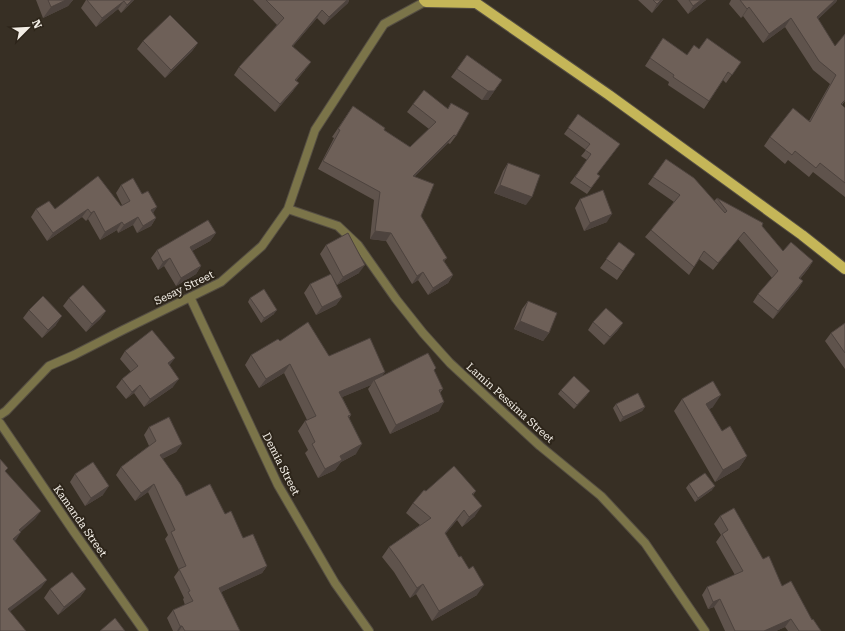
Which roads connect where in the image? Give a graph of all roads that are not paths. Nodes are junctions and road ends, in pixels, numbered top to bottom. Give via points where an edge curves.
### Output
1 (426, 1) edge
2 (472, 2) edge
3 (288, 210) junction
4 (845, 269) edge
5 (190, 297) junction
6 (0, 415) edge
7 (0, 422) edge
8 (144, 631) edge
9 (369, 631) edge
10 (705, 631) edge

1 - 2 main road
1 - 3 street, Sesay Street via 384,24 315,130
2 - 4 main road via 635,113
3 - 5 street, Sesay Street via 262,246 221,282
3 - 10 street, Lamin Pessima Street via 338,226 358,245 401,305 450,363 540,446 601,496 645,543
5 - 6 street, Sesay Street via 49,366
5 - 9 street, Demia Street via 278,485 335,583
7 - 8 street, Kamanda Street

